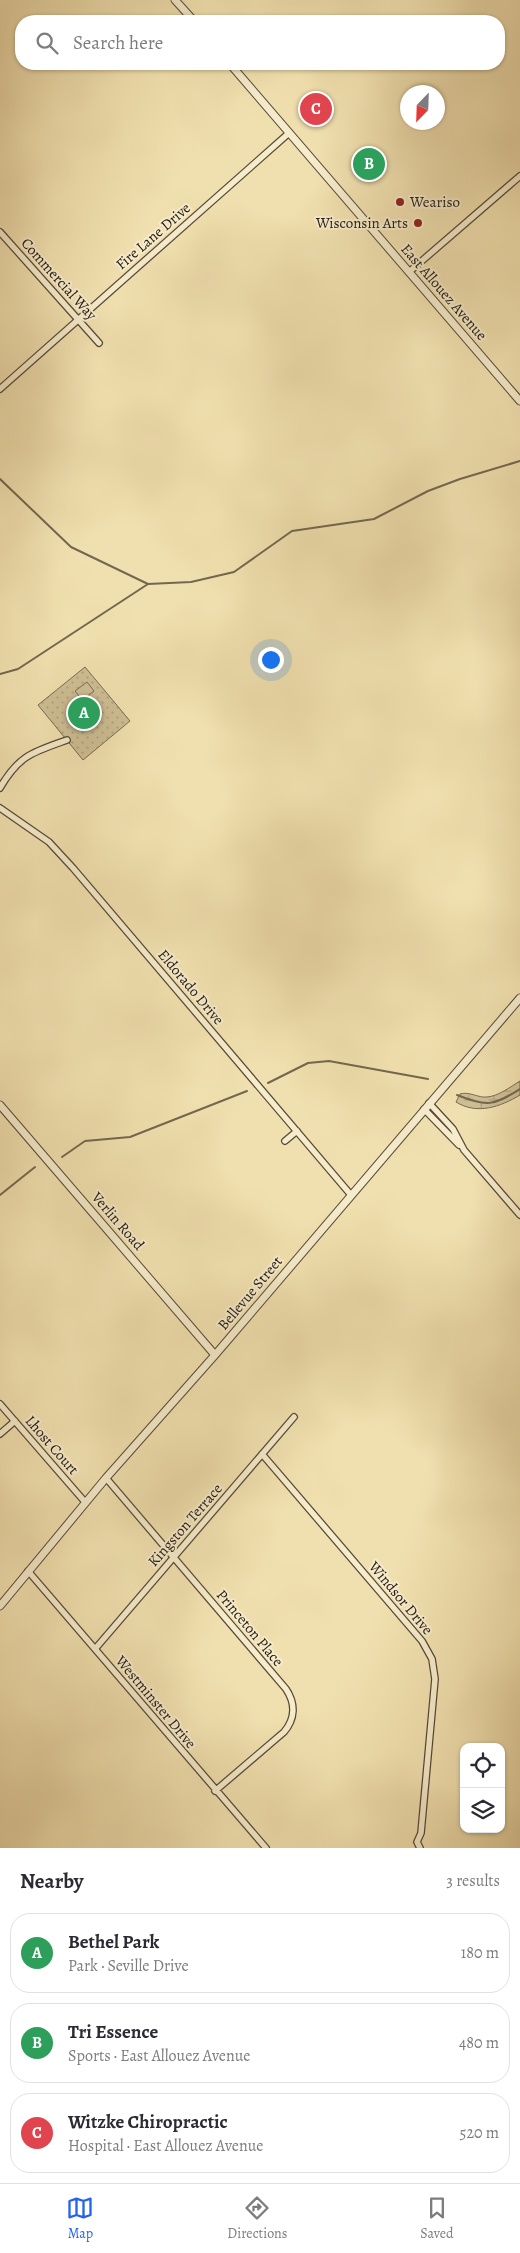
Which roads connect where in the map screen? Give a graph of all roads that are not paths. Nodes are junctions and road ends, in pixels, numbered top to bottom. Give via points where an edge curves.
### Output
1 (175, 0) edge
2 (189, 15) edge
3 (235, 70) edge
4 (289, 133) junction
5 (520, 176) edge
6 (0, 232) edge
7 (409, 272) junction
8 (77, 320) junction
9 (99, 343) dead end
10 (0, 390) edge
11 (520, 401) edge
12 (67, 740) dead end
13 (0, 788) edge
14 (0, 808) edge
15 (520, 998) edge
16 (0, 1105) edge
17 (427, 1106) junction
18 (297, 1131) junction
19 (284, 1141) dead end
20 (351, 1195) junction
21 (520, 1214) edge
22 (215, 1355) junction
23 (0, 1404) edge
24 (294, 1417) dead end
25 (15, 1422) junction
26 (0, 1434) edge
27 (262, 1454) junction
28 (106, 1478) junction
29 (85, 1502) junction
30 (174, 1557) junction
31 (28, 1571) junction
32 (0, 1606) edge
33 (94, 1649) junction
34 (215, 1791) junction
35 (266, 1848) edge
36 (420, 1848) edge

1 - 2 street
3 - 4 street, East Allouez Avenue
4 - 7 street, East Allouez Avenue
4 - 8 street, Fire Lane Drive
5 - 7 street
6 - 8 street, Commercial Way
7 - 11 street, East Allouez Avenue
8 - 9 street, Commercial Way
8 - 10 street, Fire Lane Drive
12 - 13 street via 32,752 10,771
14 - 18 street, Eldorado Drive via 49,842
15 - 17 street, Bellevue Street
16 - 22 street, Verlin Road
17 - 20 street, Bellevue Street
17 - 21 street via 453,1129 464,1150
18 - 19 street
18 - 20 street, Eldorado Drive
20 - 22 street, Bellevue Street
22 - 28 street, Bellevue Street
23 - 25 street, Lhost Court
24 - 27 street, Kingston Terrace
25 - 26 street
25 - 29 street, Lhost Court
27 - 30 street, Kingston Terrace
27 - 36 street, Windsor Drive via 422,1641 432,1659 435,1679 417,1842
28 - 29 street, Bellevue Street
28 - 30 street, Princeton Place
29 - 31 street, Bellevue Street
30 - 33 street, Kingston Terrace
30 - 34 street, Princeton Place via 286,1689 292,1702 291,1721 284,1732
31 - 32 street, Bellevue Street
31 - 33 street, Westminster Drive
33 - 34 street, Westminster Drive
34 - 35 street, Westminster Drive

